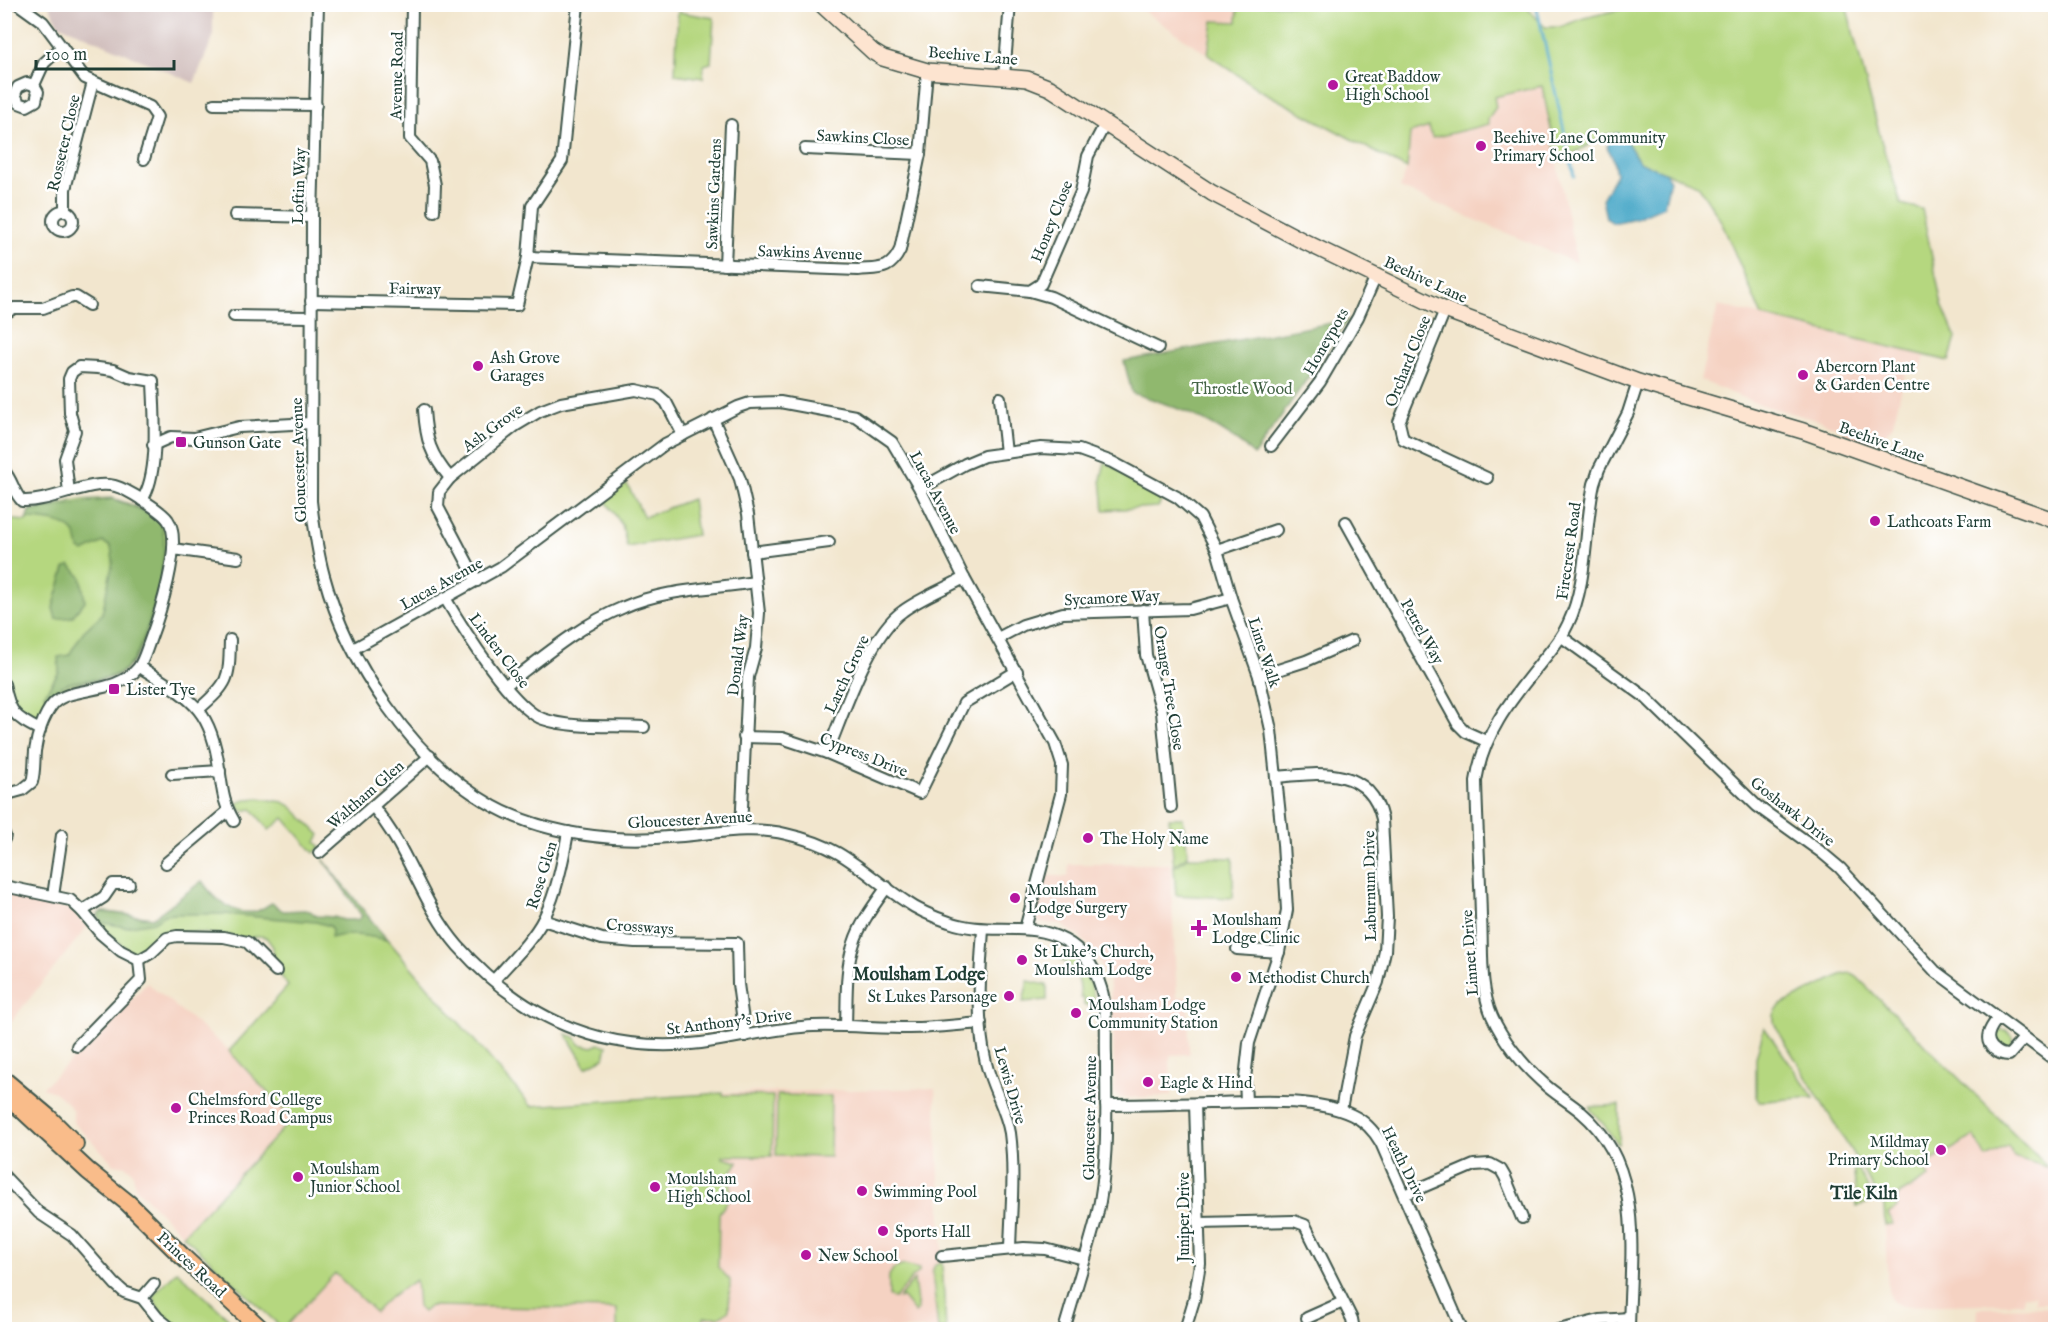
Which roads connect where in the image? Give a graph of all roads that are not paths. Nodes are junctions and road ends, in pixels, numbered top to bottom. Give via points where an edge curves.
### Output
1 (18, 4) edge
2 (318, 4) edge
3 (412, 4) edge
4 (578, 4) edge
5 (821, 4) edge
6 (1010, 4) edge
7 (62, 47) junction
8 (927, 71) junction
9 (1004, 76) junction
10 (93, 82) junction
11 (34, 86) dead end
12 (214, 104) dead end
13 (316, 105) junction
14 (1105, 124) junction
15 (731, 125) dead end
16 (805, 149) dead end
17 (920, 154) junction
18 (144, 159) dead end
19 (65, 211) dead end
20 (434, 212) dead end
21 (235, 216) dead end
22 (312, 217) junction
23 (528, 257) junction
24 (725, 265) junction
25 (1376, 276) junction
26 (980, 286) dead end
27 (1030, 291) junction
28 (311, 301) junction
29 (89, 305) dead end
30 (5, 310) edge
31 (1445, 310) junction
32 (234, 315) dead end
33 (311, 316) junction
34 (1158, 348) dead end
35 (310, 369) joint
36 (1638, 382) junction
37 (1000, 398) dead end
38 (424, 410) dead end
39 (713, 419) junction
40 (154, 422) junction
41 (311, 423) junction
42 (683, 435) junction
43 (171, 437) junction
44 (153, 445) junction
45 (1271, 446) dead end
46 (1006, 453) junction
47 (4, 471) edge
48 (1487, 477) dead end
49 (450, 478) junction
50 (920, 489) junction
51 (69, 492) junction
52 (142, 500) junction
53 (2055, 521) edge
54 (1346, 522) dead end
55 (1276, 530) dead end
56 (829, 542) dead end
57 (173, 549) junction
58 (1217, 550) junction
59 (752, 552) junction
60 (238, 558) dead end
61 (964, 578) junction
62 (477, 581) junction
63 (755, 582) junction
64 (445, 598) junction
65 (1231, 598) junction
66 (1143, 610) junction
67 (1562, 637) junction
68 (998, 638) junction
69 (230, 640) dead end
70 (1352, 641) dead end
71 (353, 649) junction
72 (140, 667) junction
73 (1017, 671) junction
74 (1259, 676) junction
75 (4, 684) edge
76 (506, 685) junction
77 (199, 709) junction
78 (644, 727) dead end
79 (39, 730) junction
80 (744, 737) junction
81 (1486, 741) junction
82 (827, 753) junction
83 (430, 756) junction
84 (220, 771) junction
85 (172, 774) dead end
86 (1276, 777) junction
87 (4, 795) edge
88 (373, 806) junction
89 (1171, 807) dead end
90 (741, 830) junction
91 (568, 832) junction
92 (62, 835) dead end
93 (319, 853) dead end
94 (166, 863) dead end
95 (129, 884) dead end
96 (4, 886) edge
97 (886, 887) junction
98 (53, 896) junction
99 (82, 910) junction
100 (543, 920) junction
101 (1025, 929) junction
102 (983, 930) junction
103 (1237, 949) dead end
104 (1279, 952) junction
105 (139, 960) junction
106 (276, 971) dead end
107 (494, 980) junction
108 (1998, 1018) junction
109 (981, 1023) junction
110 (846, 1026) junction
111 (745, 1036) junction
112 (2024, 1038) junction
113 (77, 1046) dead end
114 (2055, 1061) edge
115 (4, 1080) edge
116 (4, 1093) edge
117 (1246, 1102) junction
118 (1196, 1104) junction
119 (1106, 1105) junction
120 (1341, 1110) junction
121 (4, 1176) edge
122 (1404, 1195) junction
123 (128, 1203) junction
124 (1522, 1218) dead end
125 (1199, 1222) junction
126 (1010, 1249) junction
127 (942, 1256) dead end
128 (1084, 1259) junction
129 (154, 1284) dead end
130 (142, 1298) junction
131 (1343, 1302) junction
132 (1307, 1318) dead end
133 (1629, 1318) junction
134 (261, 1328) edge
135 (173, 1329) edge
136 (1064, 1329) edge
137 (1185, 1329) edge
138 (1354, 1329) edge
139 (1462, 1329) edge
140 (1558, 1329) edge
141 (1629, 1329) edge

1 - 7 street via 44,22
2 - 13 street, Loftin Way
3 - 20 street, Avenue Road via 410,138 430,161 435,185
4 - 23 street via 562,161 532,206
5 - 8 main road, Beehive Lane via 873,52
6 - 9 street
7 - 10 street via 85,78
7 - 11 street via 44,63
8 - 9 main road, Beehive Lane
8 - 17 street, Sawkins Avenue
9 - 14 main road, Beehive Lane via 1028,79 1050,88
10 - 18 street via 150,107 157,117
10 - 19 street, Rosseter Close via 65,189
12 - 13 street
13 - 22 street, Loftin Way
14 - 25 main road, Beehive Lane via 1212,193
14 - 27 street, Honey Close via 1088,156 1081,192 1041,284
15 - 24 street, Sawkins Gardens
16 - 17 street, Sawkins Close
17 - 24 street, Sawkins Avenue via 900,250 895,261 884,268
21 - 22 street
22 - 28 street, Loftin Way
23 - 24 street, Sawkins Avenue
23 - 28 street, Fairway via 517,305
25 - 31 main road, Beehive Lane
25 - 45 street, Honeypots via 1358,317 1320,382
26 - 27 street
27 - 34 street via 1051,297
28 - 33 street, Loftin Way
29 - 30 street via 77,292 43,308
31 - 36 main road, Beehive Lane
31 - 48 street, Orchard Close via 1399,422 1403,439
32 - 33 street
33 - 35 street, Loftin Way
35 - 41 street, Gloucester Avenue
36 - 53 main road, Beehive Lane via 1803,431
36 - 67 street, Firecrest Road via 1594,484 1578,594
37 - 46 street
38 - 49 street via 428,445
39 - 42 street, Lucas Avenue
39 - 50 street, Lucas Avenue via 738,407 770,401 855,416 892,442
39 - 59 street, Donald Way via 740,479
40 - 43 street
40 - 44 street
40 - 51 street via 153,381 98,368 72,372 70,413 75,431 65,459
41 - 43 street via 239,426 194,438
41 - 71 street, Gloucester Avenue via 311,501 317,547 335,611
42 - 49 street, Ash Grove via 666,402 648,391 579,398 527,418
42 - 62 street, Lucas Avenue via 651,454
43 - 44 street
44 - 52 street via 153,475
46 - 50 street, Lime Walk via 984,456
46 - 58 street, Lime Walk via 1041,448 1079,450 1112,462 1177,497 1200,517
47 - 51 street via 22,501 33,502
49 - 62 street, Ash Grove via 439,492 438,507
50 - 61 street, Lucas Avenue
51 - 52 street via 114,485
52 - 57 street via 168,520
54 - 81 street, Petrel Way via 1458,724
55 - 58 street
56 - 59 street
57 - 60 street
57 - 72 street via 165,593
58 - 65 street, Lime Walk
59 - 63 street, Donald Way
61 - 68 street, Lucas Avenue
61 - 82 street, Larch Grove via 901,611 881,633
62 - 64 street, Lucas Avenue
63 - 76 street via 694,590 626,606 567,638
63 - 80 street, Donald Way via 759,613 756,648 748,676
64 - 71 street, Lucas Avenue
64 - 76 street, Linden Close via 463,629
65 - 66 street, Sycamore Way via 1190,609
65 - 74 street, Lime Walk
66 - 68 street, Sycamore Way via 1063,613 1023,625
66 - 89 street, Orange Tree Close via 1146,655 1162,712
67 - 81 street, Firecrest Road via 1505,707
67 - 108 street, Goshawk Drive via 1645,697 1757,806 1821,852 1935,970
68 - 73 street, Lucas Avenue
69 - 77 street via 229,676 217,694
70 - 74 street via 1306,662
71 - 83 street, Gloucester Avenue via 386,703
72 - 77 street
72 - 79 street via 113,686 60,698 51,706
73 - 82 street, Cypress Drive via 964,703 920,793
73 - 101 street, Lucas Avenue via 1055,743 1062,765 1061,794
74 - 86 street, Lime Walk
75 - 79 street via 14,714
76 - 78 street, Linden Close via 541,718
77 - 84 street via 212,733
79 - 87 street via 32,782 22,790
80 - 82 street, Cypress Drive via 782,738
80 - 90 street, Donald Way
81 - 133 street, Linnet Drive via 1476,780 1485,995 1498,1028 1530,1071 1588,1119 1619,1166 1629,1203
83 - 88 street, Waltham Glen
83 - 91 street, Gloucester Avenue via 494,807
84 - 85 street
84 - 94 street via 223,800 231,816
86 - 104 street, Lime Walk via 1287,910
86 - 120 street, Laburnum Drive via 1320,773 1346,777 1367,791 1382,819 1385,951 1378,982 1355,1036
88 - 93 street, Waltham Glen
88 - 107 street, St Anthony's Drive via 390,829 429,907 456,944
90 - 91 street, Gloucester Avenue via 667,838 614,838
90 - 97 street, Gloucester Avenue via 781,833 819,844
91 - 100 street, Rose Glen via 561,868
92 - 98 street
95 - 99 street via 113,884 104,897
96 - 98 street
97 - 102 street, Gloucester Avenue via 928,915
97 - 110 street via 854,942 848,971
98 - 99 street via 70,900
99 - 105 street via 108,940
100 - 107 street, Rose Glen
100 - 111 street, Crossways via 602,939 737,943
101 - 102 street, Gloucester Avenue
101 - 119 street, Gloucester Avenue via 1066,941 1082,954 1096,974 1104,1003
102 - 109 street, Lewis Drive
103 - 104 street
104 - 117 street, Lime Walk via 1249,1043
105 - 106 street via 177,936 224,937 247,942
105 - 113 street via 141,980
107 - 111 street, St Anthony's Drive via 540,1015 575,1031 612,1040 698,1043
108 - 112 street, Goshawk Drive
108 - 112 street via 1987,1038 1996,1052 2009,1055
109 - 110 street, St Anthony's Drive via 907,1028
109 - 126 street, Lewis Drive via 986,1063 1010,1133
110 - 111 street, St Anthony's Drive via 813,1026
112 - 114 street, Goshawk Drive
115 - 123 main road, Princes Road via 67,1135
116 - 123 main road, Princes Road
117 - 118 street, Heath Drive
117 - 120 street, Heath Drive
118 - 119 street, Heath Drive
118 - 125 street, Juniper Drive
119 - 128 street, Gloucester Avenue via 1102,1188
120 - 122 street, Heath Drive via 1358,1118 1377,1136
121 - 130 street via 39,1213 72,1234 114,1284
122 - 124 street via 1474,1165 1490,1164 1501,1170
122 - 139 street, Heath Drive
123 - 134 main road, Princes Road
125 - 131 street via 1294,1221 1305,1225
125 - 137 street, Juniper Drive via 1200,1264
126 - 127 street
126 - 128 street via 1045,1249
128 - 136 street, Gloucester Avenue
129 - 130 street
130 - 135 street
131 - 132 street
131 - 138 street
133 - 140 street
133 - 141 street, Linnet Drive

